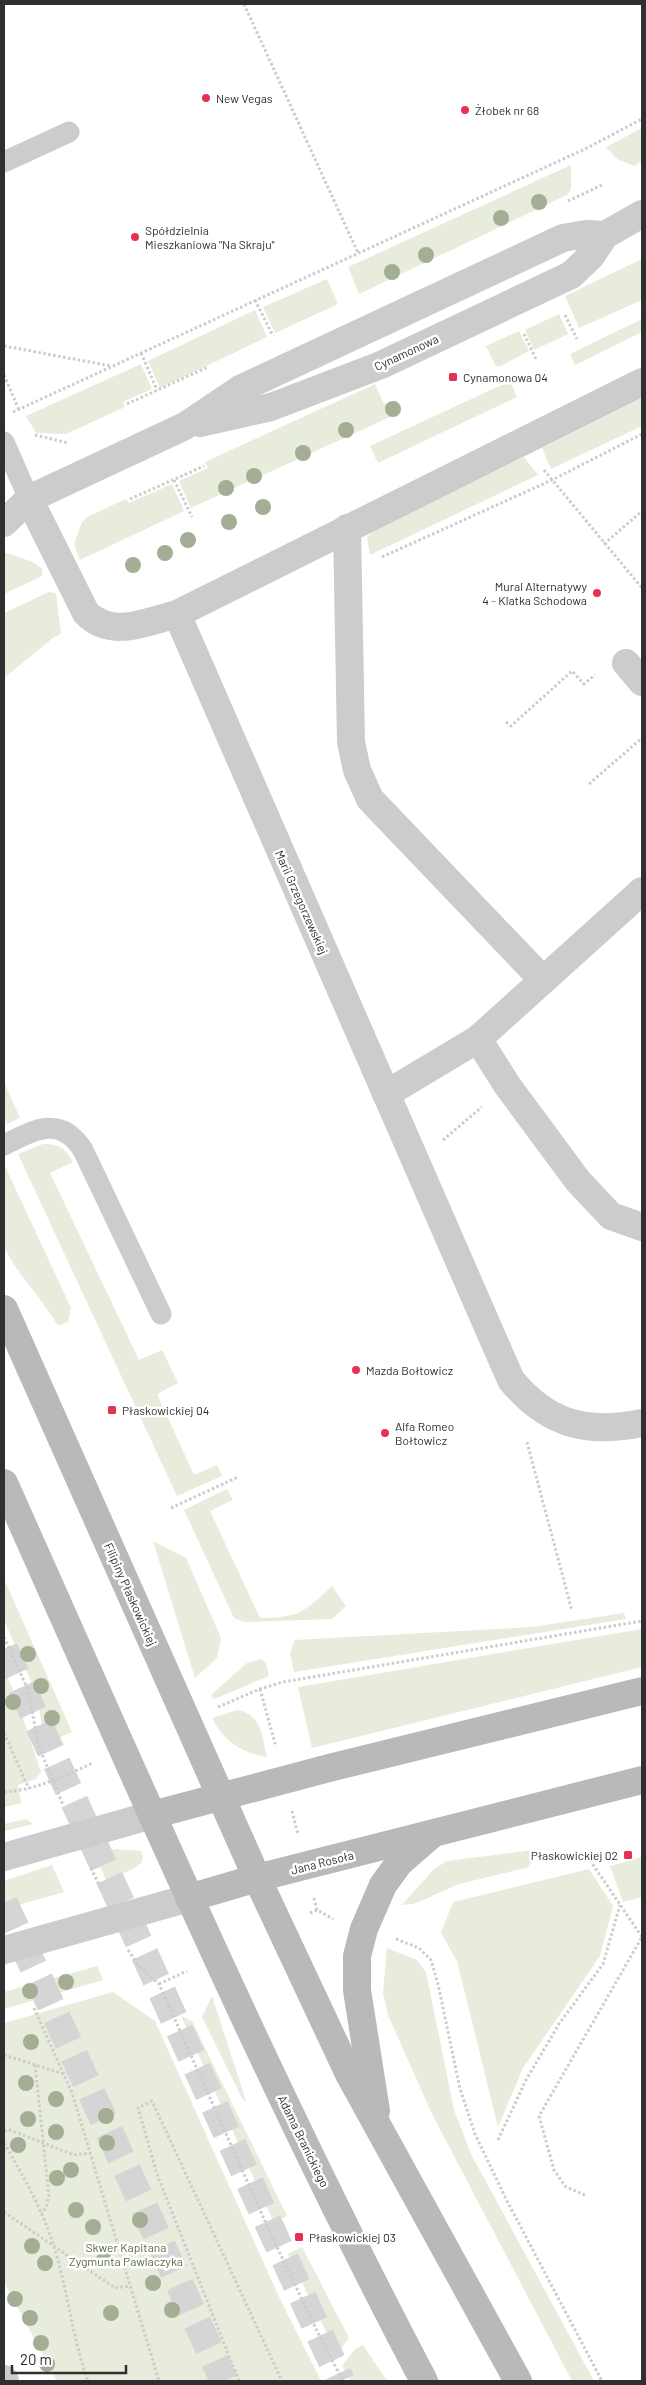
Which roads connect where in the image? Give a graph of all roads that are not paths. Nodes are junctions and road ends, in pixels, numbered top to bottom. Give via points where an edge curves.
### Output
1 (69, 132) dead end
2 (4, 162) edge
3 (642, 214) edge
4 (605, 235) junction
5 (642, 382) edge
6 (185, 426) junction
7 (4, 442) edge
8 (17, 500) edge
9 (4, 523) edge
10 (347, 528) junction
11 (177, 614) junction
12 (642, 891) edge
13 (543, 980) junction
14 (478, 1039) junction
15 (386, 1094) junction
16 (4, 1145) edge
17 (642, 1227) edge
18 (4, 1309) edge
19 (161, 1314) dead end
20 (642, 1423) edge
21 (4, 1483) edge
22 (642, 1691) edge
23 (642, 1780) edge
24 (221, 1796) junction
25 (152, 1815) junction
26 (434, 1833) junction
27 (4, 1857) edge
28 (257, 1878) junction
29 (189, 1898) junction
30 (4, 1950) edge
31 (380, 2132) junction
32 (424, 2381) edge
33 (518, 2381) edge

1 - 2 lane
3 - 4 street, Cynamonowa
4 - 6 street, Cynamonowa via 563,238 240,390
4 - 6 street, Cynamonowa via 591,256 571,275 381,365 271,407
5 - 10 street
6 - 8 street, Cynamonowa
7 - 8 lane
8 - 9 street, Cynamonowa
8 - 11 street via 92,620 118,628
10 - 11 street
10 - 13 street via 350,742 357,770 370,799
11 - 15 street, Marii Grzegorzewskiej
12 - 13 street
13 - 14 street
14 - 15 street
14 - 17 street via 507,1085 578,1180 611,1216
15 - 20 street, Marii Grzegorzewskiej via 511,1380 525,1397 562,1421 583,1427 605,1428
16 - 19 lane via 40,1128 57,1128 72,1136 83,1150
18 - 24 main road, Filipiny Płaskowickiej
21 - 25 main road
22 - 24 main road
23 - 26 main road, Jana Rosoła
24 - 25 main road
24 - 28 main road, Filipiny Płaskowickiej
25 - 27 street
25 - 29 main road
26 - 28 main road, Jana Rosoła
26 - 31 main road via 399,1863 384,1884 364,1929 357,1956 357,1990
28 - 29 main road, Jana Rosoła
28 - 31 main road via 349,2074
29 - 30 street, Jana Rosoła
29 - 32 main road, Adama Branickiego via 332,2199
31 - 33 main road

